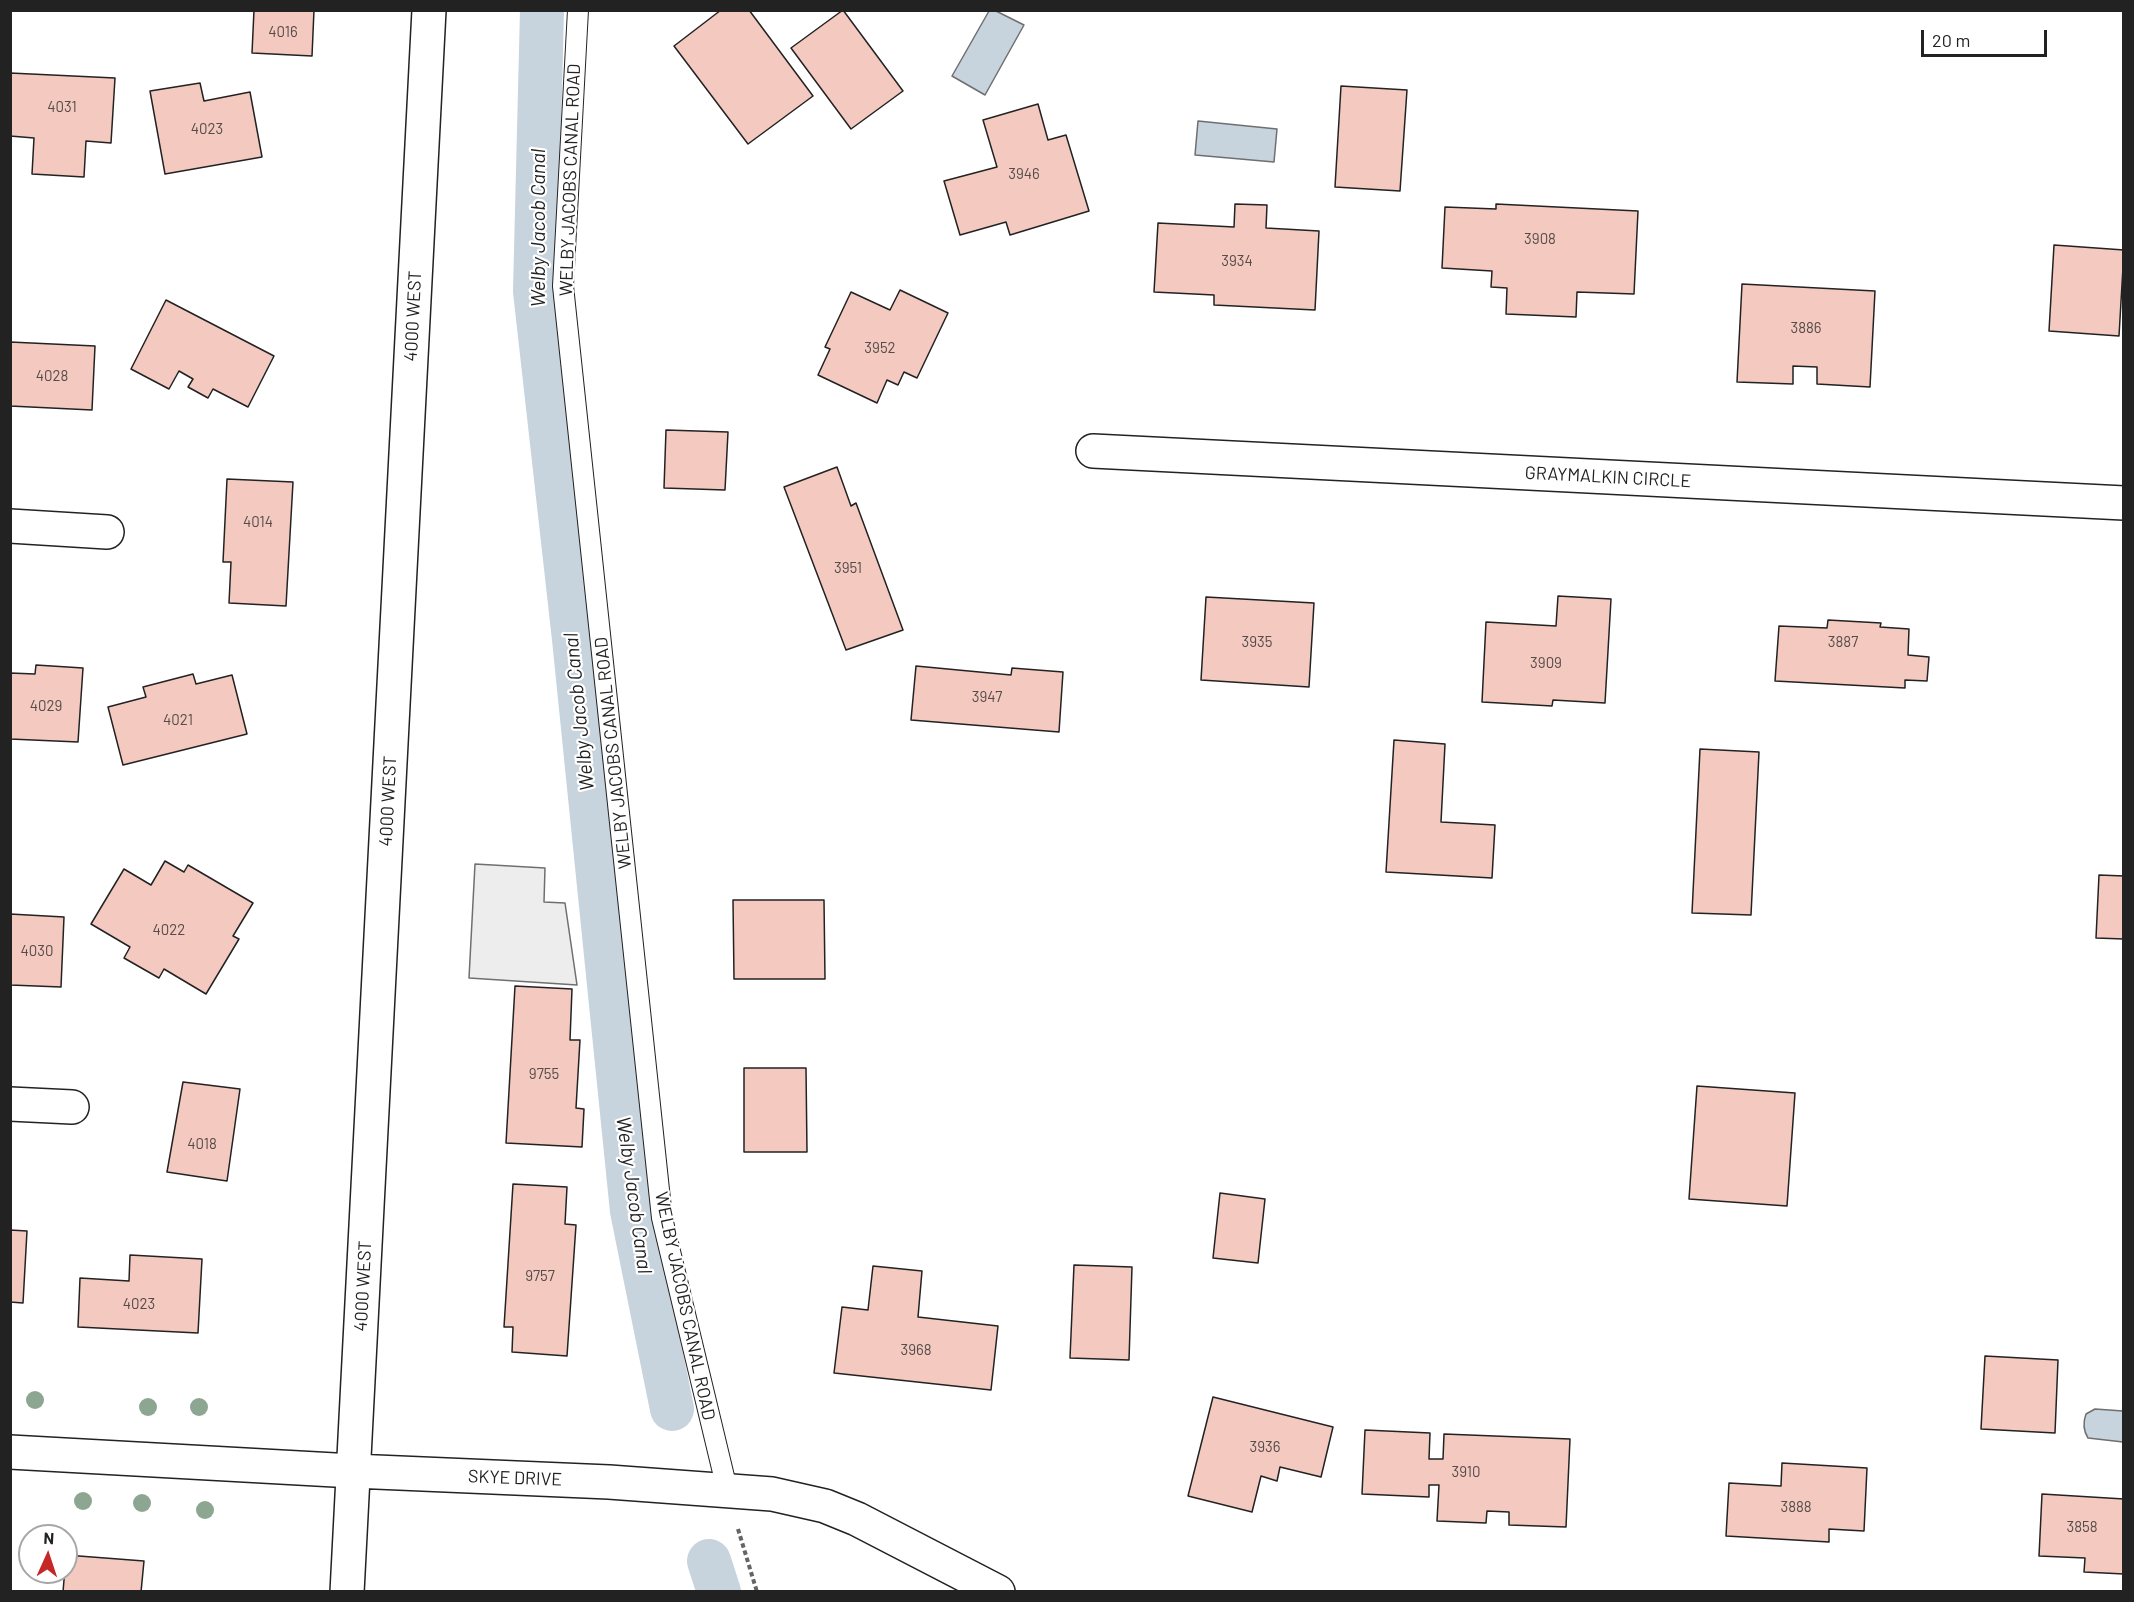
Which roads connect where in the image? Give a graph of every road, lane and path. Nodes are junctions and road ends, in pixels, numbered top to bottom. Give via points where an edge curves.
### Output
1 (429, 10) edge
2 (578, 10) edge
3 (1093, 451) dead end
4 (2124, 503) edge
5 (10, 526) edge
6 (107, 532) dead end
7 (10, 1104) edge
8 (72, 1107) dead end
9 (10, 1452) edge
10 (353, 1471) junction
11 (726, 1489) junction
12 (347, 1592) edge
13 (757, 1592) edge
14 (998, 1592) edge

1 - 10 main road, 4000 WEST
2 - 11 lane, WELBY JACOBS CANAL ROAD via 563,286 662,1218
3 - 4 main road, GRAYMALKIN CIRCLE
5 - 6 main road
7 - 8 main road
9 - 10 main road, SKYE DRIVE
10 - 11 main road, SKYE DRIVE
10 - 12 main road, 4000 WEST
11 - 13 path
11 - 14 main road, SKYE DRIVE via 782,1496 846,1514

